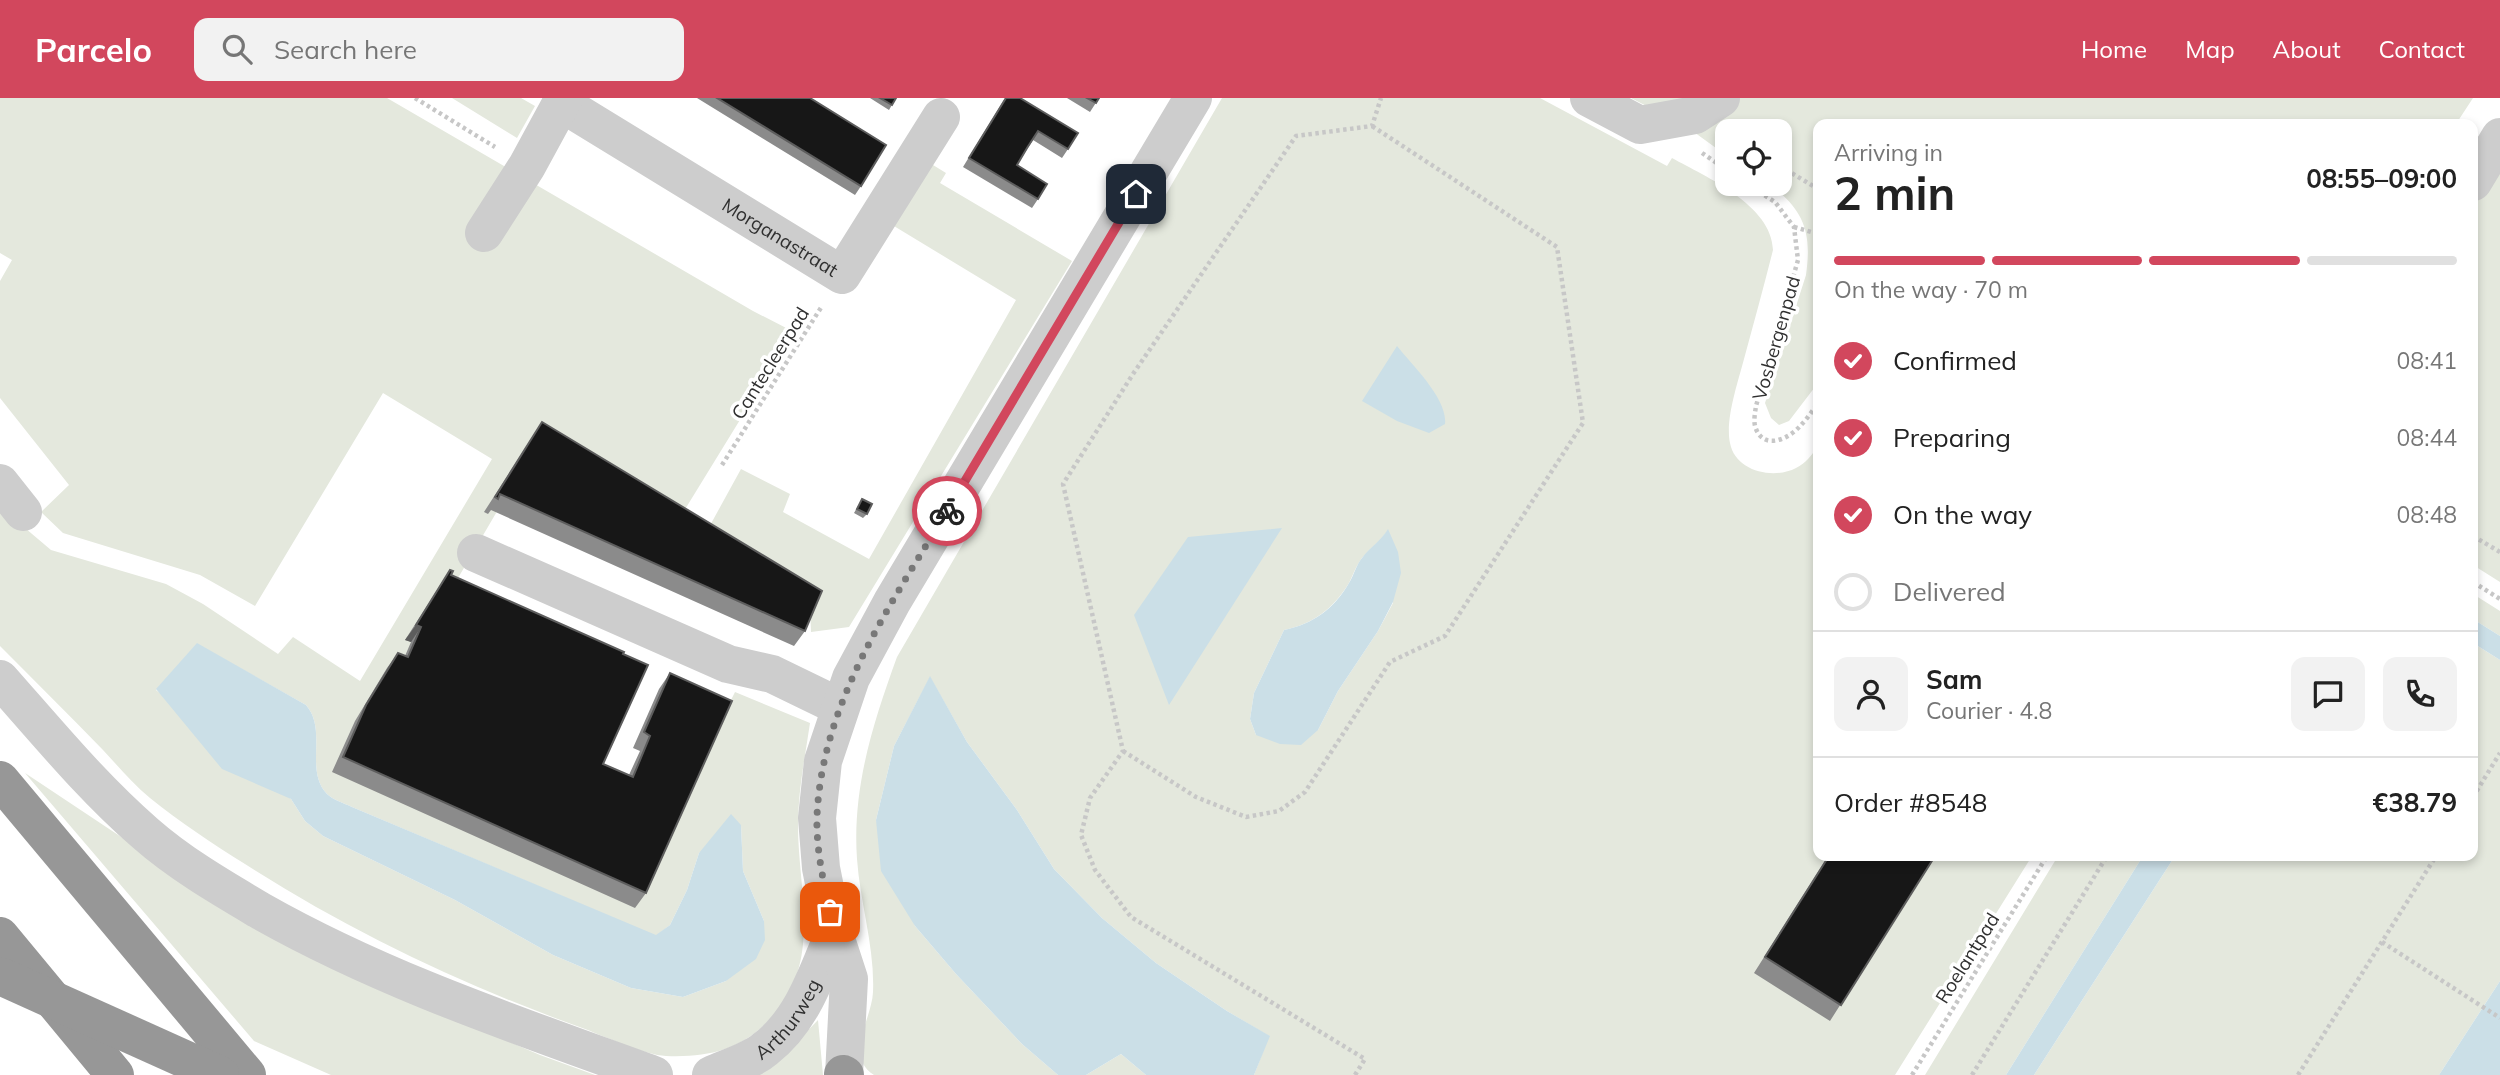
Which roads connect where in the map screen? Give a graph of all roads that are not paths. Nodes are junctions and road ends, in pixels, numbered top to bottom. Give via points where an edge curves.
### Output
1 (1194, 98) edge
2 (1590, 98) edge
3 (1721, 98) edge
4 (563, 101) edge
5 (942, 117) dead end
6 (2500, 137) edge
7 (2478, 174) edge
8 (484, 233) dead end
9 (0, 483) edge
10 (23, 512) dead end
11 (475, 553) dead end
12 (0, 679) edge
13 (839, 707) junction
14 (0, 780) edge
15 (834, 933) junction
16 (0, 936) edge
17 (0, 976) edge
18 (114, 1075) edge
19 (220, 1075) edge
20 (247, 1075) edge
21 (654, 1075) edge
22 (711, 1075) edge
23 (844, 1075) edge

1 - 13 street, Arthurweg via 892,602
2 - 3 street via 1640,125 1695,115
4 - 5 street, Morganastraat via 842,275
4 - 8 street
6 - 7 street
9 - 10 street
11 - 13 street via 728,664 772,674
12 - 21 street via 86,776 146,834 216,885 365,965
13 - 15 street, Arthurweg via 823,761 817,818
14 - 20 highway
15 - 22 street, Arthurweg via 807,997 784,1032 764,1051
15 - 23 street, Arthurweg via 849,979
16 - 18 highway
17 - 19 highway, bridge

